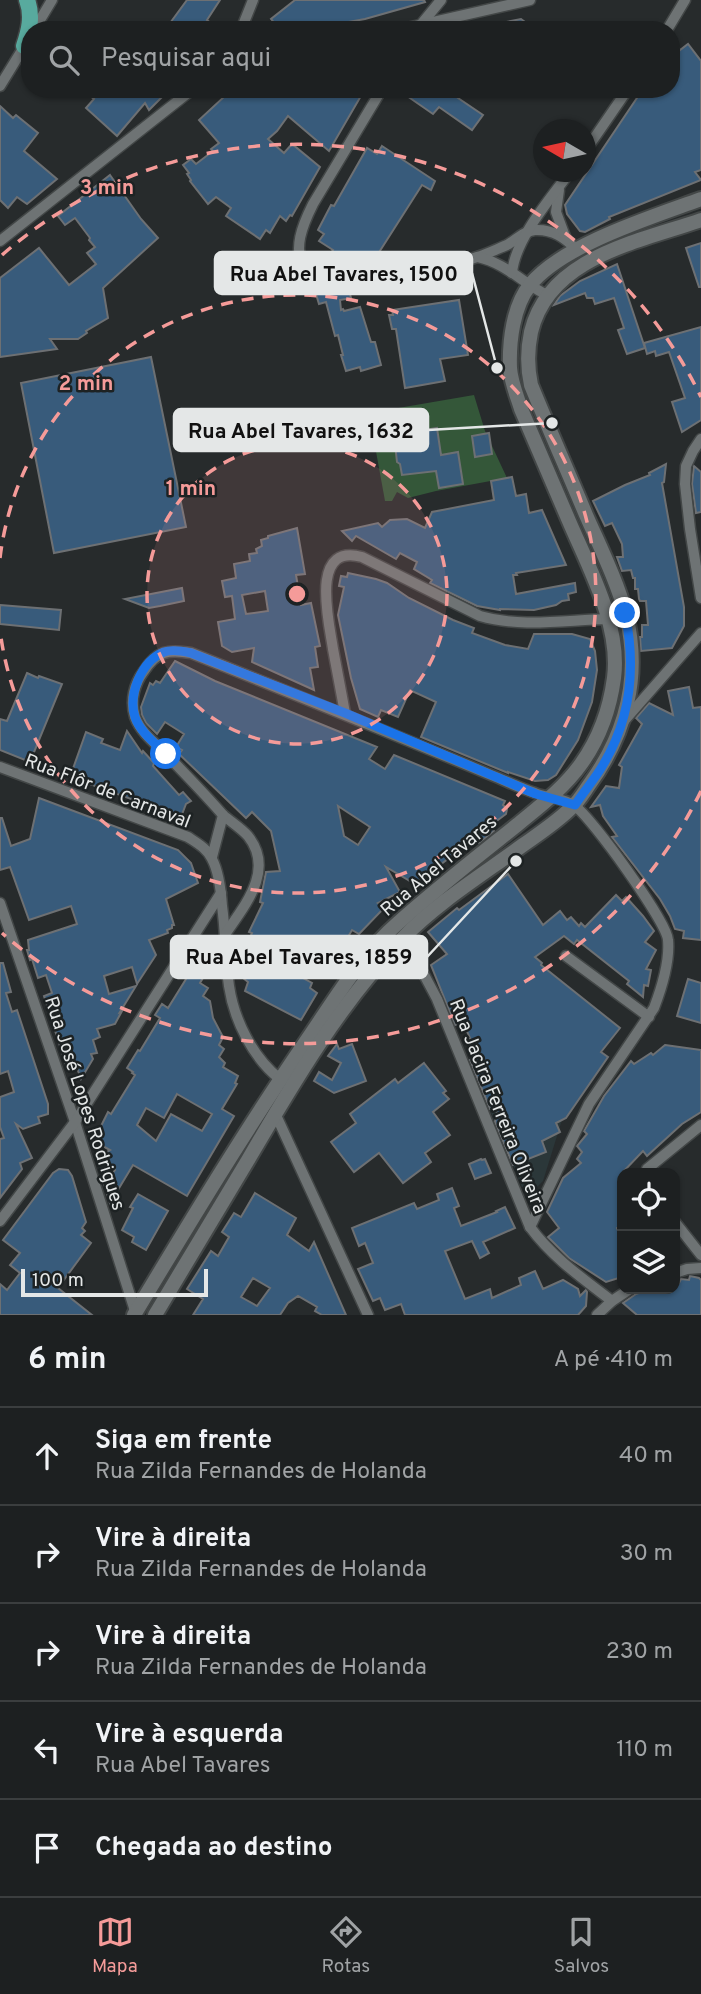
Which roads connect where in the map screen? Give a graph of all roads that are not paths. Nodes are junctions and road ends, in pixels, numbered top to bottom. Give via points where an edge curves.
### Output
1 (27, 0) edge
2 (52, 0) edge
3 (253, 0) edge
4 (441, 0) edge
5 (530, 0) edge
6 (685, 0) edge
7 (30, 21) edge
8 (39, 21) edge
9 (245, 21) edge
10 (424, 21) edge
11 (446, 21) edge
12 (672, 21) edge
13 (21, 51) edge
14 (0, 86) edge
15 (182, 98) edge
16 (377, 98) edge
17 (622, 98) edge
18 (596, 135) edge
19 (561, 183) joint
20 (701, 199) edge
21 (701, 219) edge
22 (528, 232) junction
23 (0, 241) edge
24 (571, 244) junction
25 (477, 257) junction
26 (512, 273) junction
27 (530, 286) junction
28 (547, 295) junction
29 (701, 439) edge
30 (701, 598) edge
31 (608, 619) junction
32 (701, 633) edge
33 (345, 713) junction
34 (624, 721) junction
35 (0, 767) edge
36 (549, 797) junction
37 (575, 805) junction
38 (223, 815) junction
39 (212, 858) junction
40 (221, 893) junction
41 (0, 902) edge
42 (226, 933) junction
43 (404, 937) junction
44 (566, 956) dead end
45 (649, 1017) junction
46 (280, 1079) junction
47 (275, 1113) junction
48 (75, 1122) junction
49 (701, 1125) edge
50 (651, 1168) edge
51 (0, 1221) edge
52 (530, 1227) junction
53 (680, 1229) edge
54 (701, 1255) edge
55 (701, 1268) edge
56 (680, 1271) edge
57 (622, 1294) edge
58 (611, 1301) junction
59 (135, 1314) edge
60 (155, 1315) edge
61 (368, 1315) edge
62 (597, 1315) edge

1 - 7 main road
2 - 8 street
3 - 9 street
4 - 10 street
5 - 11 street
6 - 12 street
13 - 14 street
15 - 23 street
16 - 25 street via 304,223 300,237 306,269 329,281 346,282 411,275
17 - 18 street
19 - 22 street
19 - 24 street via 556,212
20 - 24 street, Rua Abel Tavares
21 - 28 street, Rua Abel Tavares via 597,258 562,279
22 - 24 street via 552,232
22 - 25 street
22 - 26 street via 517,250
24 - 27 street, Rua Abel Tavares
25 - 26 street
26 - 27 street
27 - 28 street
27 - 31 street, Rua Abel Tavares via 512,338 513,385
28 - 34 street, Rua Abel Tavares via 533,326 527,369 625,613 632,670
29 - 30 street via 686,466 685,484
31 - 33 street via 492,620 362,557 342,555 328,574 325,588
31 - 36 street, Rua Abel Tavares via 615,655 604,721 581,764
32 - 34 street
33 - 36 street
33 - 38 street via 191,653 176,650 154,658 136,683 136,719
34 - 37 street, Rua Abel Tavares via 602,768
35 - 39 street, Rua Flôr de Carnaval via 188,838
36 - 37 street
36 - 46 street, Rua Abel Tavares via 376,945
37 - 43 street, Rua Abel Tavares
37 - 45 street via 666,929 666,965
38 - 39 street
38 - 42 street via 247,835 260,865 246,903
39 - 40 street
40 - 42 street
40 - 48 street
41 - 48 street, Rua José Lopes Rodrigues
42 - 46 street via 229,989 238,1018 260,1058
43 - 47 street, Rua Abel Tavares via 346,1006
43 - 52 street, Rua Jacira Ferreira Oliveira via 437,999
44 - 45 street
45 - 52 street via 589,1104
46 - 59 street, Rua Abel Tavares
47 - 60 street, Rua Abel Tavares
47 - 61 street
48 - 51 street
48 - 59 street, Rua José Lopes Rodrigues
49 - 50 street
52 - 58 street, Rua Jacira Ferreira Oliveira via 559,1259
53 - 54 street
55 - 56 street
57 - 58 street
58 - 62 street

